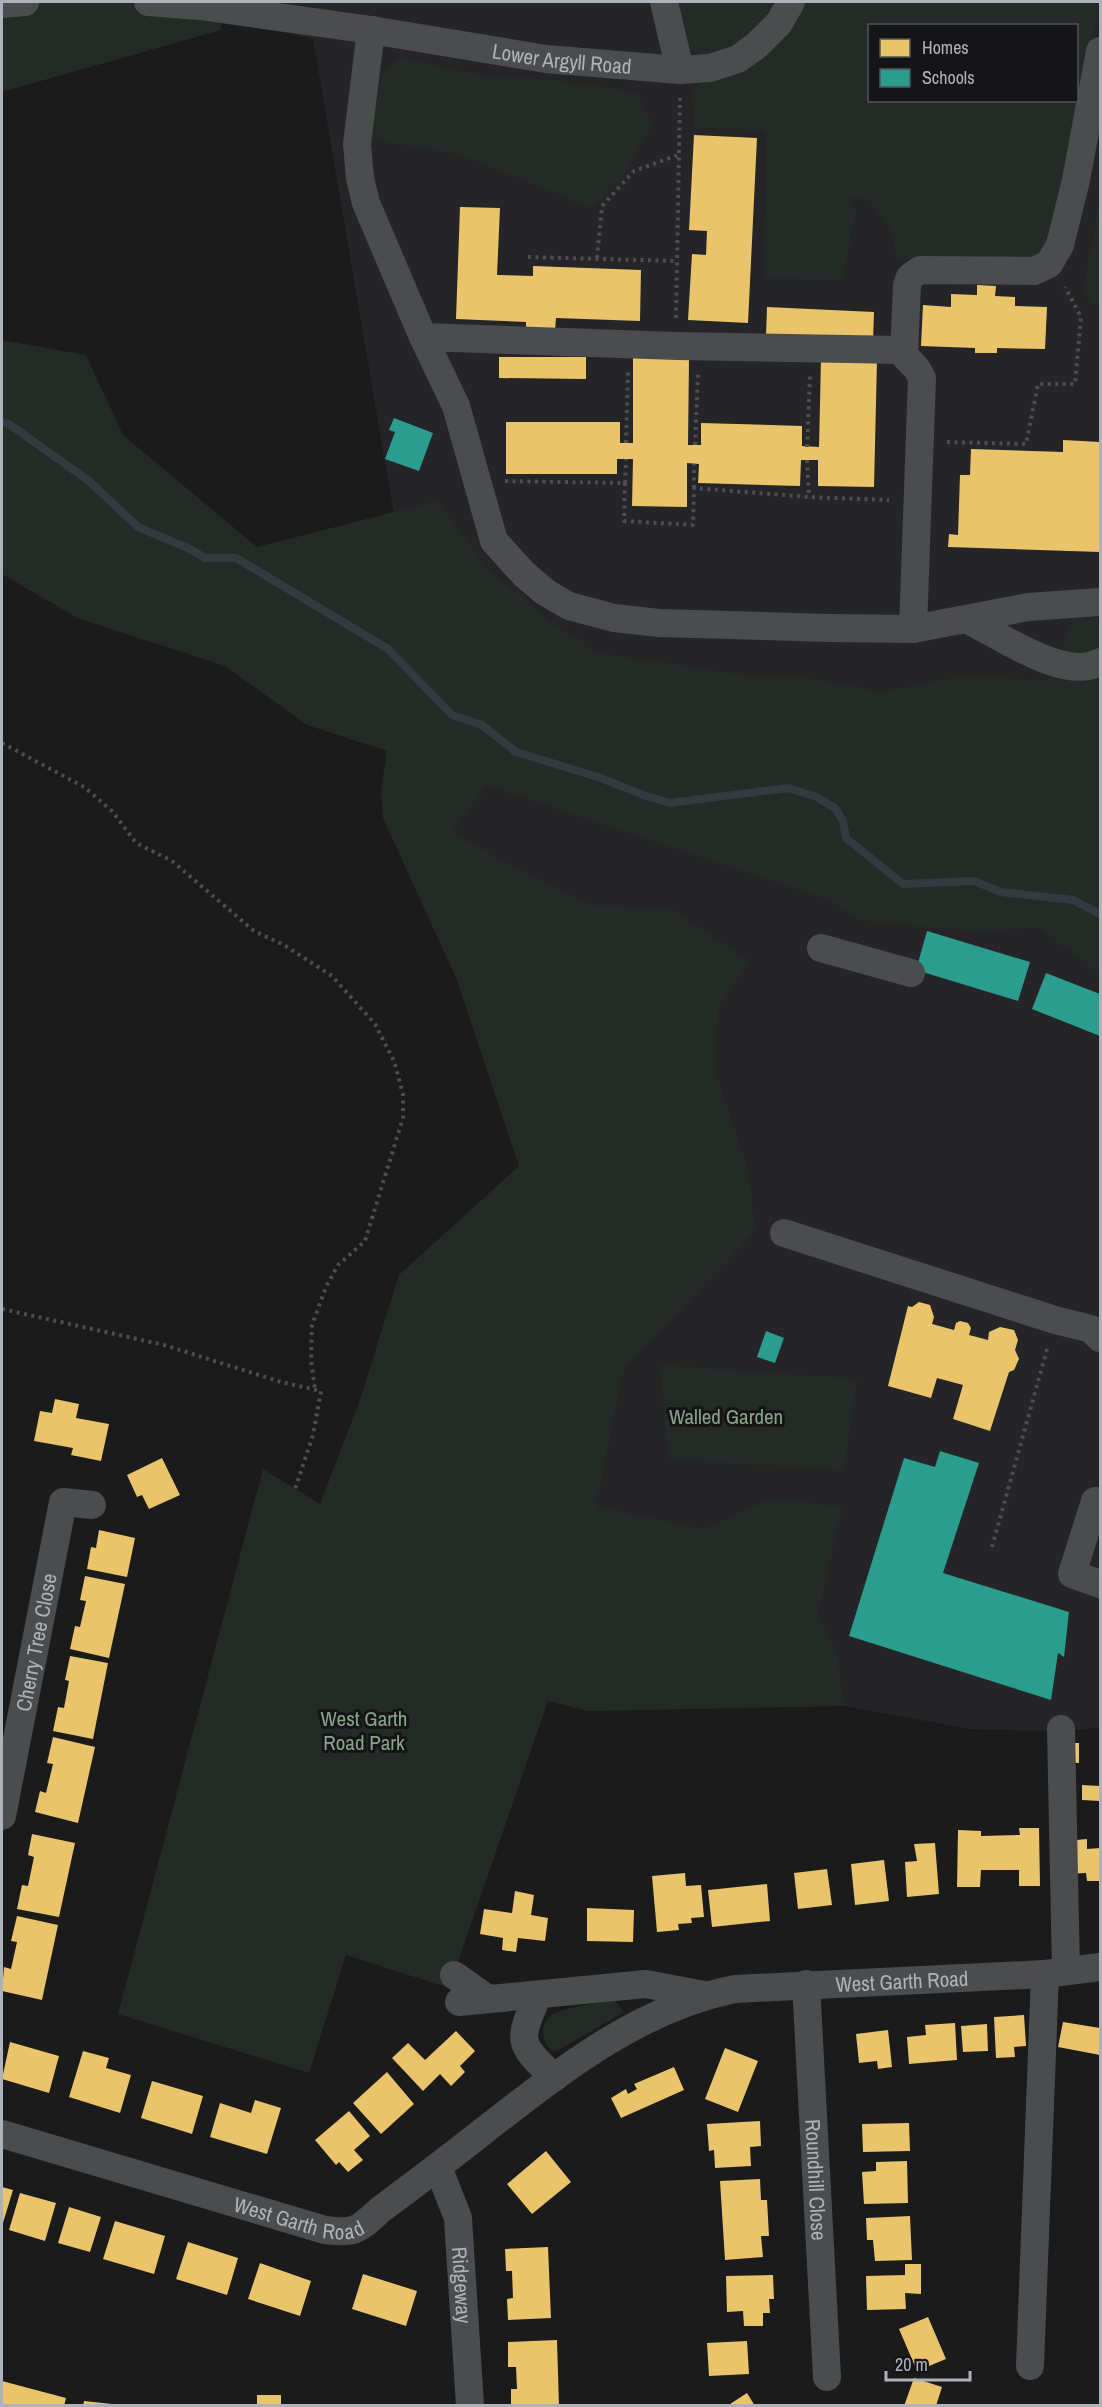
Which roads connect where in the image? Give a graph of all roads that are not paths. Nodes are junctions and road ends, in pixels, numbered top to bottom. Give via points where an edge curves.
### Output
1 (25, 2) edge
2 (148, 2) edge
3 (664, 2) edge
4 (791, 2) edge
5 (2, 4) edge
6 (371, 30) junction
7 (1101, 51) edge
8 (680, 70) junction
9 (423, 337) junction
10 (903, 350) junction
11 (1101, 602) edge
12 (968, 620) junction
13 (913, 629) junction
14 (1101, 662) edge
15 (821, 948) dead end
16 (911, 973) dead end
17 (784, 1233) dead end
18 (1101, 1338) edge
19 (1101, 1502) edge
20 (92, 1505) dead end
21 (1101, 1584) edge
22 (1061, 1728) dead end
23 (2, 1816) edge
24 (1101, 1967) edge
25 (1055, 1972) junction
26 (806, 1984) junction
27 (457, 1988) dead end
28 (538, 1995) junction
29 (704, 1995) junction
30 (554, 2078) junction
31 (2, 2134) edge
32 (438, 2167) junction
33 (1030, 2366) dead end
34 (827, 2377) dead end
35 (470, 2406) edge

1 - 5 street
2 - 6 street, Lower Argyll Road
3 - 8 street
4 - 8 street, Lower Argyll Road via 779,23 738,58 710,68
6 - 8 street, Lower Argyll Road via 546,59
6 - 9 street via 357,144 360,178 366,203
7 - 10 street via 1076,180 1060,245 1052,260 1034,271 915,272 907,285
9 - 10 street
9 - 13 street via 456,406 494,541 538,586 569,606 614,618 659,622
10 - 13 street via 922,378
11 - 12 street via 1028,607
12 - 13 street
12 - 14 street via 1049,661 1082,666
15 - 16 street
17 - 18 street via 1091,1329
19 - 21 street via 1095,1501 1072,1574
20 - 23 street, Cherry Tree Close via 51,1499
22 - 25 street
24 - 25 street, West Garth Road
25 - 26 street, West Garth Road
25 - 33 street
26 - 29 street, West Garth Road
26 - 34 street, Roundhill Close
27 - 28 street, West Garth Road via 488,1999
28 - 29 street, West Garth Road via 646,1984
28 - 30 street via 526,2022 524,2038 527,2050
29 - 30 street, West Garth Road via 656,2014
30 - 32 street, West Garth Road
31 - 32 street, West Garth Road via 325,2230 348,2233
32 - 35 street, Ridgeway via 458,2218

